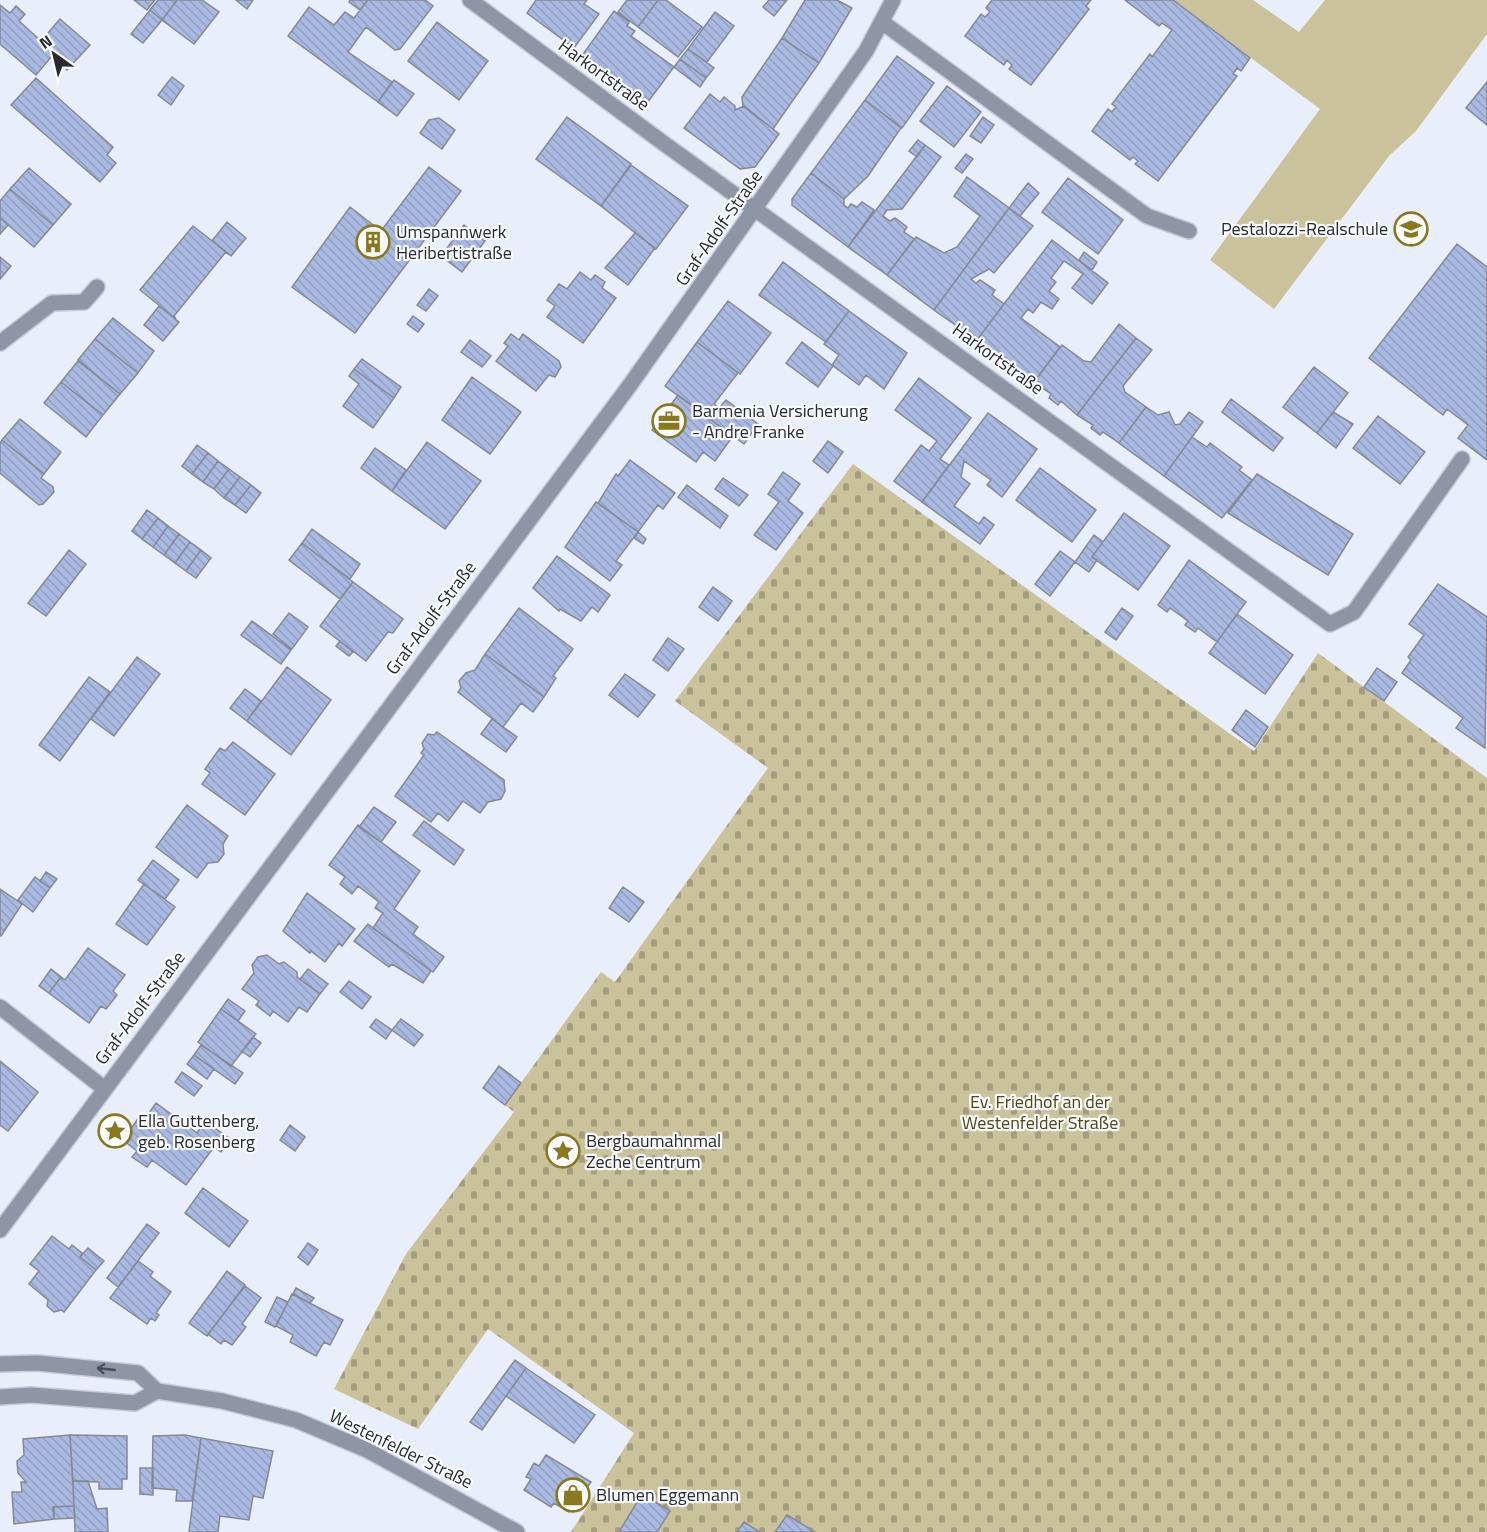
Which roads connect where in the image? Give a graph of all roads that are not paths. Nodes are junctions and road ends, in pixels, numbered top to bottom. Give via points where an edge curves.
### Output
1 (470, 0) edge
2 (893, 0) edge
3 (882, 22) junction
4 (757, 208) junction
5 (1189, 231) dead end
6 (97, 287) dead end
7 (0, 343) edge
8 (1462, 459) dead end
9 (0, 1007) edge
10 (105, 1089) junction
11 (0, 1230) edge
12 (0, 1364) edge
13 (157, 1391) junction
14 (0, 1398) edge
15 (517, 1532) edge

1 - 4 street, Harkortstraße
2 - 3 street, Graf-Adolf-Straße
3 - 4 street, Graf-Adolf-Straße
3 - 5 street via 1147,216
4 - 8 street, Harkortstraße via 1330,624 1354,612
4 - 10 street, Graf-Adolf-Straße via 630,385
6 - 7 street via 84,302 52,303
9 - 10 street
10 - 11 street, Graf-Adolf-Straße
13 -> 12 street via 138,1373 37,1363
13 - 14 street via 135,1403 31,1395
13 - 15 street, Westenfelder Straße via 222,1401 296,1420 367,1450

